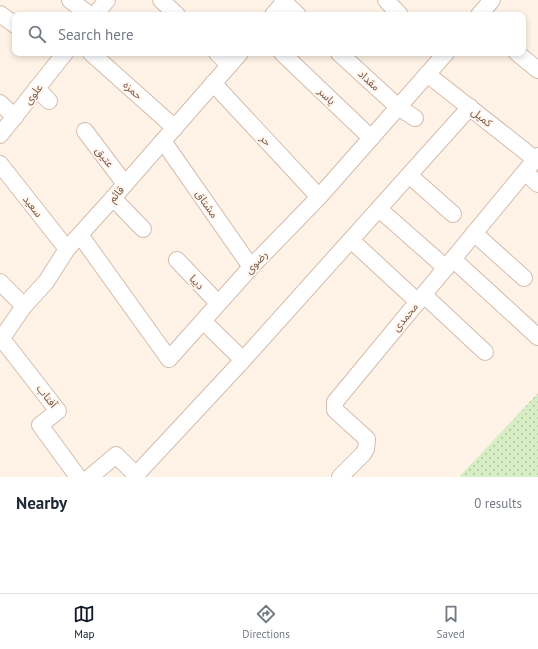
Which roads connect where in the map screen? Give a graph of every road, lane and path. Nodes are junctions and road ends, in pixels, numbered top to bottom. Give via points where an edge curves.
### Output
1 (70, 0) edge
2 (161, 0) edge
3 (386, 0) edge
4 (492, 0) edge
5 (284, 1) edge
6 (101, 10) edge
7 (174, 12) edge
8 (275, 12) edge
9 (295, 12) edge
10 (397, 12) edge
11 (482, 12) edge
12 (0, 14) edge
13 (12, 23) edge
14 (58, 56) edge
15 (94, 56) edge
16 (285, 56) edge
17 (342, 56) edge
18 (440, 56) edge
19 (521, 56) edge
20 (234, 59) edge
21 (538, 70) edge
22 (427, 74) junction
23 (213, 83) junction
24 (37, 88) junction
25 (49, 101) dead end
26 (0, 103) edge
27 (398, 107) junction
28 (470, 107) junction
29 (15, 117) junction
30 (415, 118) dead end
31 (174, 128) junction
32 (85, 131) dead end
33 (0, 135) edge
34 (371, 138) junction
35 (162, 141) junction
36 (537, 158) edge
37 (0, 164) edge
38 (525, 172) junction
39 (409, 175) junction
40 (125, 184) junction
41 (538, 184) edge
42 (320, 197) junction
43 (113, 198) junction
44 (379, 208) junction
45 (453, 214) dead end
46 (143, 229) dead end
47 (474, 233) junction
48 (80, 235) junction
49 (351, 240) junction
50 (67, 249) junction
51 (177, 260) dead end
52 (450, 263) junction
53 (251, 267) junction
54 (524, 278) dead end
55 (0, 282) edge
56 (421, 298) junction
57 (218, 304) junction
58 (24, 306) junction
59 (203, 321) junction
60 (538, 337) edge
61 (1, 340) edge
62 (485, 352) dead end
63 (243, 360) junction
64 (75, 472) edge
65 (90, 477) edge
66 (340, 477) edge

1 - 6 street
2 - 7 street
3 - 10 street
4 - 11 street
5 - 8 street
5 - 9 street
12 - 13 street
14 - 24 street, علوی
15 - 31 street, حمزه
16 - 34 street, یاسر
17 - 27 street, مقداد
18 - 22 street, رضوی
19 - 21 street
20 - 23 street, قائم
22 - 27 street, رضوی
22 - 28 street, کمیل
23 - 31 street, قائم
23 - 42 street, حر
24 - 25 street
24 - 29 street, علوی
26 - 29 street
27 - 30 street, مقداد
27 - 34 street, رضوی
28 - 36 street, کمیل
28 - 39 street
29 - 33 street, علوی
31 - 35 street, قائم
32 - 40 street, عتیق
34 - 42 street, رضوی
35 - 40 street, قائم
35 - 53 street, مشتاق
36 - 38 street, محمدی
37 - 50 street, سعید
38 - 41 street
38 - 47 street, محمدی
39 - 44 street
39 - 45 street
40 - 43 street, قائم
42 - 53 street, رضوی
43 - 46 street
43 - 48 street, قائم
44 - 49 street
44 - 52 street
47 - 52 street, محمدی
47 - 54 street
48 - 50 street, قائم
48 - 59 street, رضوی via 169,359
49 - 56 street
49 - 63 street
50 - 58 street, قائم via 46,282
51 - 57 street, دیبا
52 - 56 street, محمدی
52 - 60 street
53 - 57 street, رضوی
55 - 58 street
56 - 62 street
56 - 66 street, محمدی via 335,402 335,410 367,439 363,454
57 - 59 street, رضوی
58 - 61 street, قائم
59 - 63 street
61 - 64 street, آفتاب via 58,411 40,425
63 - 65 street via 136,475 116,455

